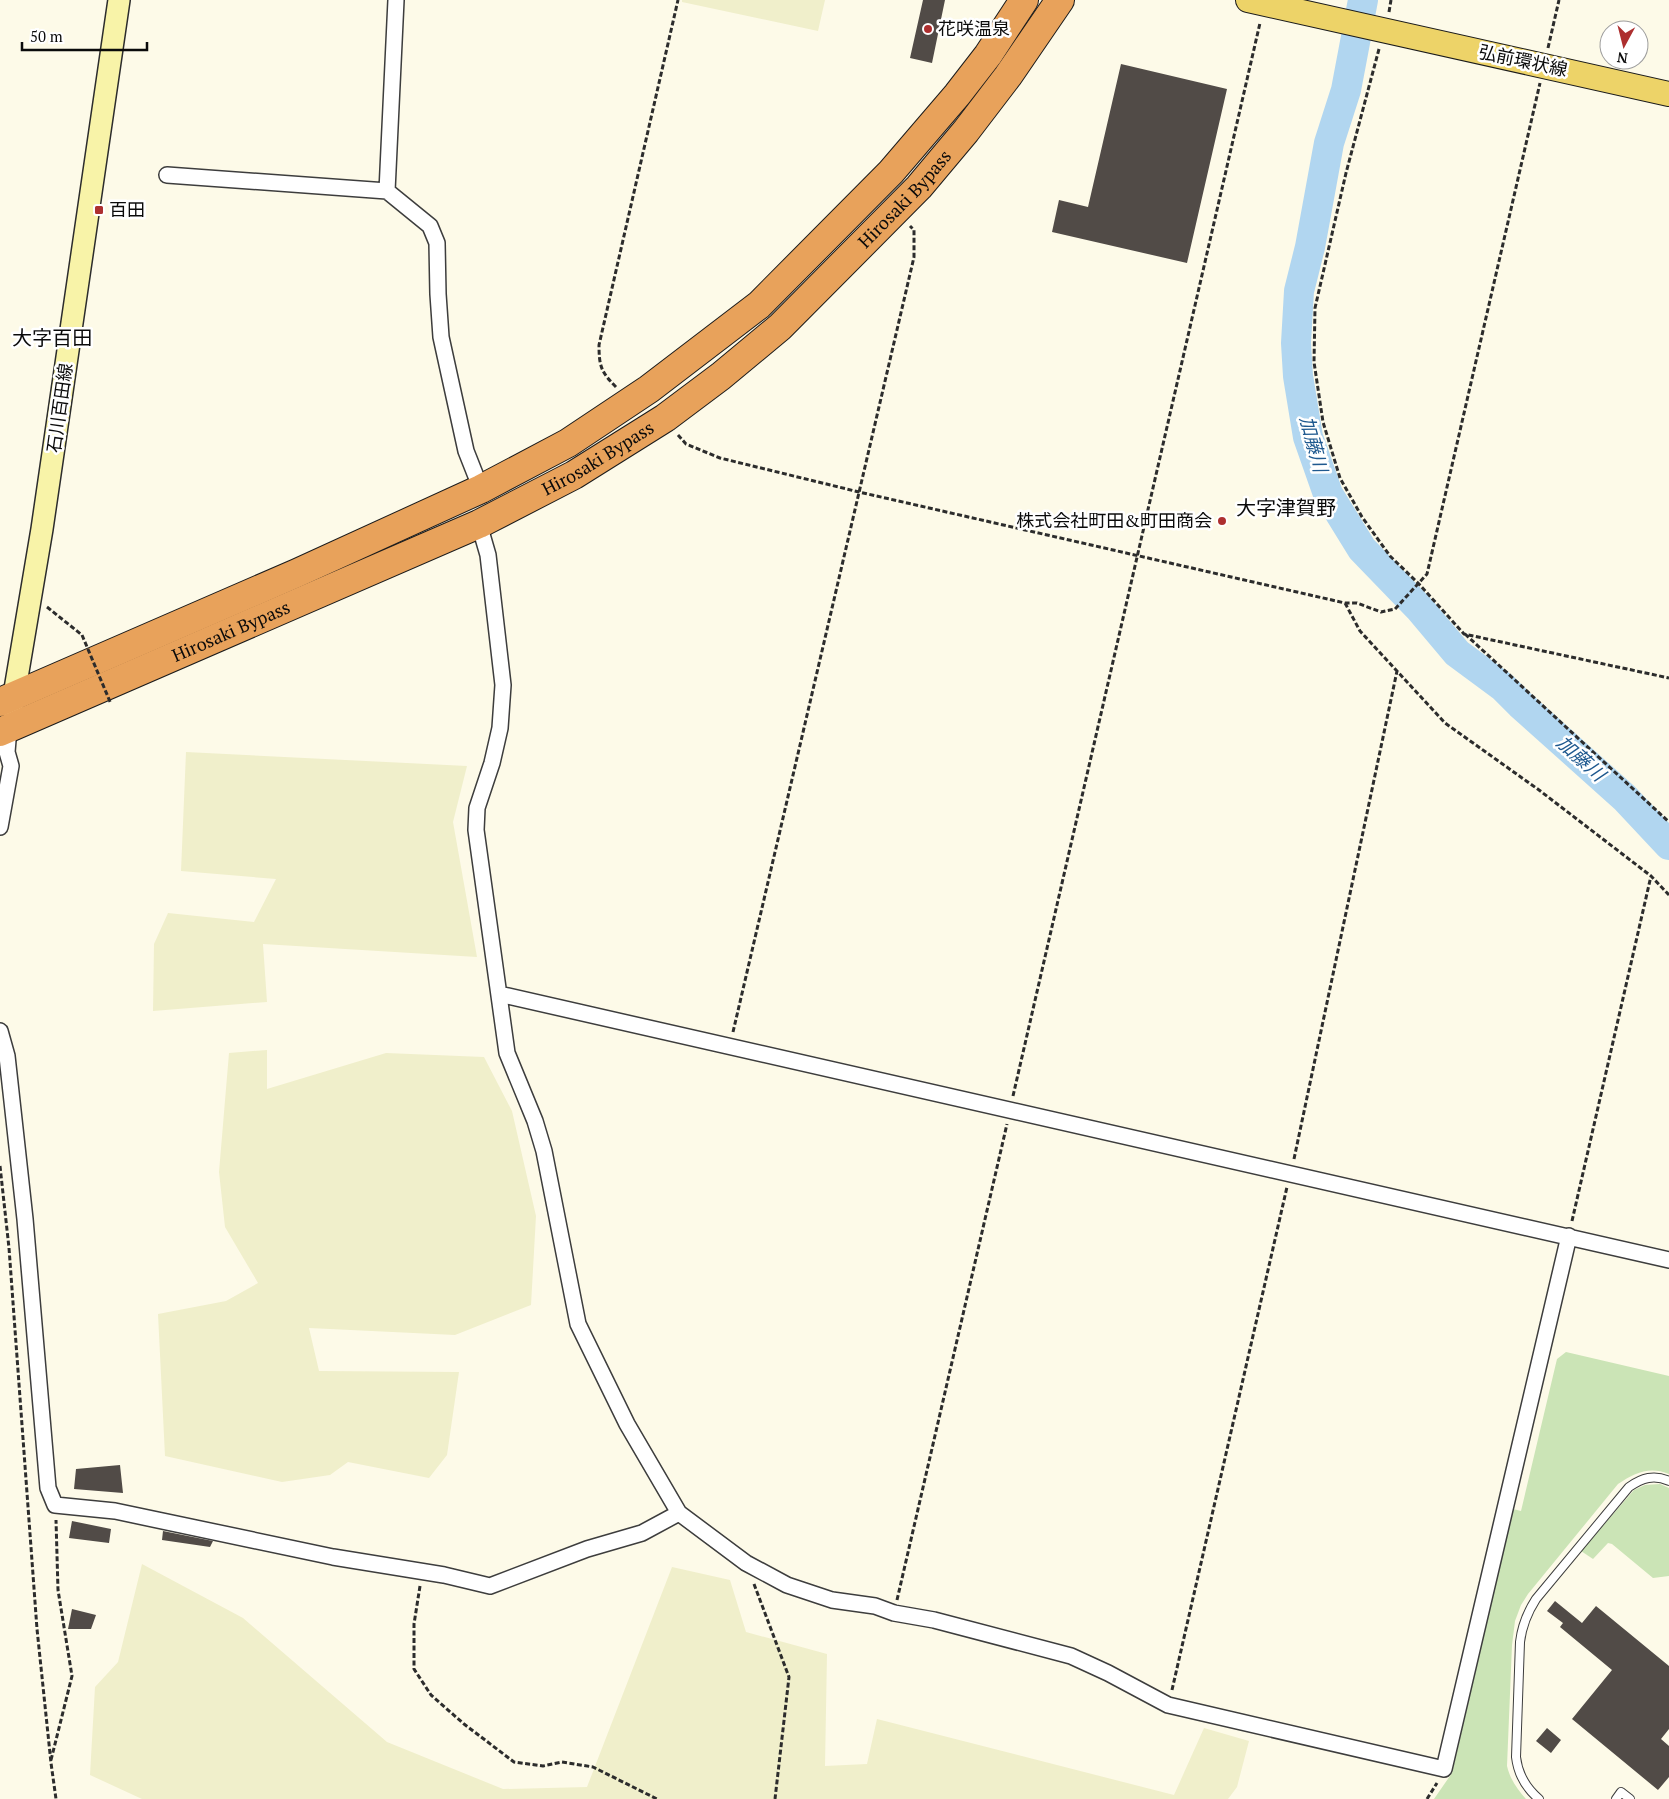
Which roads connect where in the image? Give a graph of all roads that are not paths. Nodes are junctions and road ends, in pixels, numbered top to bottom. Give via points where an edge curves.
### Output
1 (119, 0) edge
2 (396, 0) edge
3 (1024, 0) edge
4 (1060, 0) edge
5 (1257, 2) edge
6 (1669, 94) edge
7 (167, 175) dead end
8 (387, 191) junction
9 (481, 489) junction
10 (479, 524) junction
11 (7, 699) edge
12 (5, 730) edge
13 (0, 827) edge
14 (499, 994) junction
15 (0, 1031) edge
16 (1569, 1236) junction
17 (1669, 1260) edge
18 (1669, 1481) edge
19 (679, 1513) junction
20 (1539, 1799) edge
21 (1616, 1799) edge
22 (1630, 1799) edge

1 - 11 main road, 石川百田線 via 42,529
2 - 8 street
3 - 9 highway, Hirosaki Bypass via 988,55 891,172 759,305 631,401 568,443
4 - 10 highway, Hirosaki Bypass via 1008,76 919,187 780,328 665,418 574,475
5 - 6 main road, 弘前環状線
7 - 8 street
8 - 9 street via 430,226 437,243 441,337 466,450
9 - 11 highway, Hirosaki Bypass
10 - 12 highway, Hirosaki Bypass
10 - 14 street via 488,555 503,685 500,728 477,808 476,830
11 - 12 main road, 石川百田線
12 - 13 street via 11,766
14 - 16 street
14 - 19 street via 507,1053 544,1151 578,1324 627,1424
15 - 19 street via 7,1056 25,1219 48,1488 55,1505 115,1512 490,1586 587,1549 642,1533
16 - 17 street
16 - 19 street via 1444,1769 1168,1705 1071,1656 934,1620 832,1600 796,1588 746,1564
18 - 20 lane via 1649,1477 1629,1487 1527,1613 1520,1642 1516,1757 1524,1782
21 - 22 lane via 1621,1792

